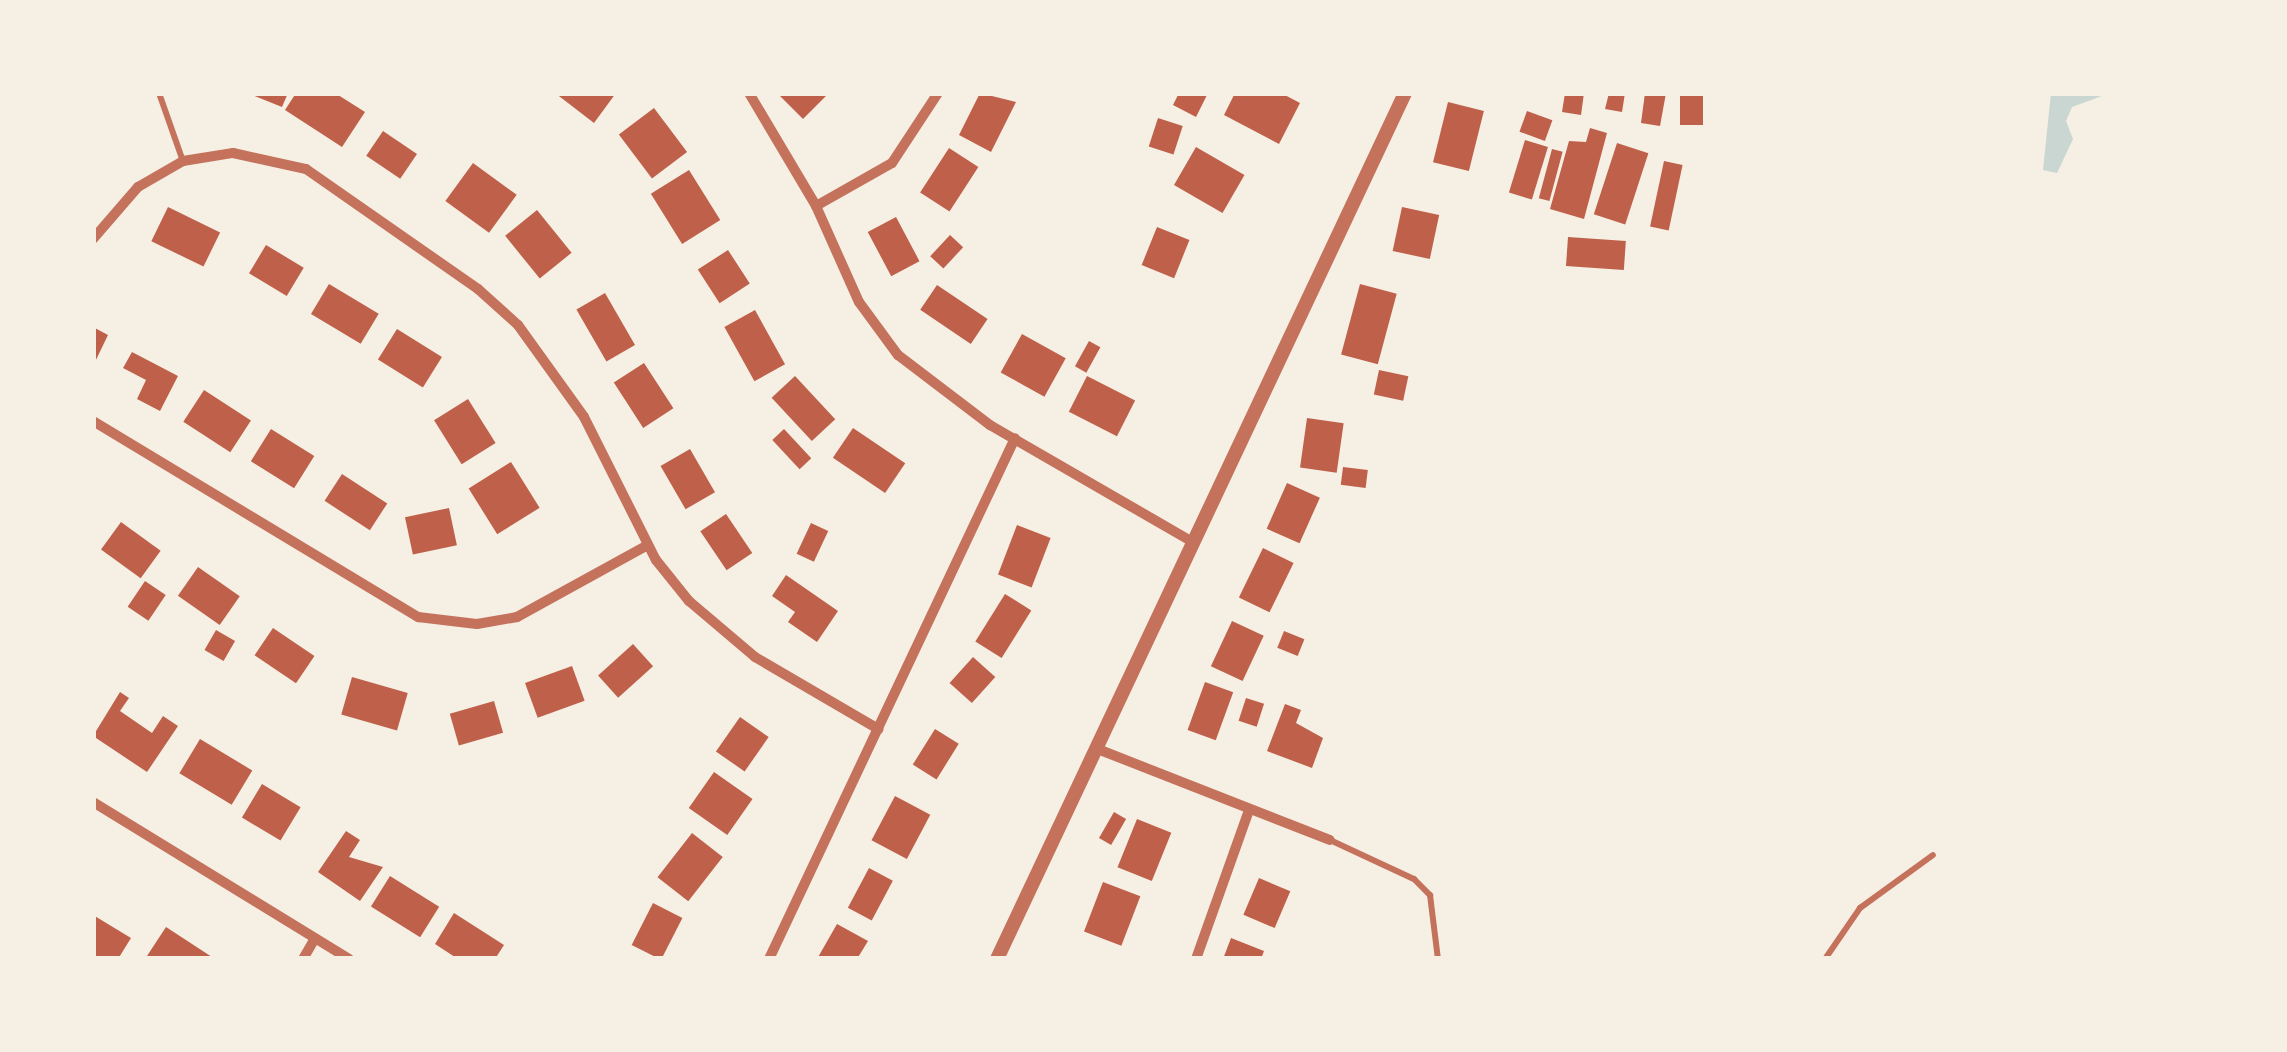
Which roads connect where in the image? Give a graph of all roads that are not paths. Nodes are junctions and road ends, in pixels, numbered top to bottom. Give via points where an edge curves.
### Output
1 (159, 93) edge
2 (748, 93) edge
3 (938, 93) edge
4 (1405, 93) edge
5 (182, 161) junction
6 (816, 206) junction
7 (93, 238) edge
8 (93, 422) edge
9 (1016, 438) junction
10 (1190, 541) junction
11 (648, 544) junction
12 (878, 729) junction
13 (1094, 748) junction
14 (93, 802) edge
15 (1248, 813) junction
16 (1330, 840) joint
17 (1934, 855) dead end
18 (315, 938) junction
19 (303, 959) edge
20 (349, 959) edge
21 (769, 959) edge
22 (997, 959) edge
23 (1196, 959) edge
24 (1438, 959) edge
25 (1825, 959) edge

1 - 5 lane
2 - 6 street
3 - 6 street via 892,163
4 - 10 street
5 - 7 street via 137,187
5 - 11 street via 232,154 306,169 478,289 555,370
6 - 9 street via 859,302 898,355
8 - 11 street via 418,617 477,624 517,617
9 - 10 street
9 - 12 street
10 - 13 street
11 - 12 street via 667,577 742,647
12 - 21 street
13 - 15 street
13 - 22 street
14 - 18 street
15 - 16 street
15 - 23 street
16 - 24 lane via 1414,879 1430,896
17 - 25 lane via 1860,908
18 - 19 street
18 - 20 street

